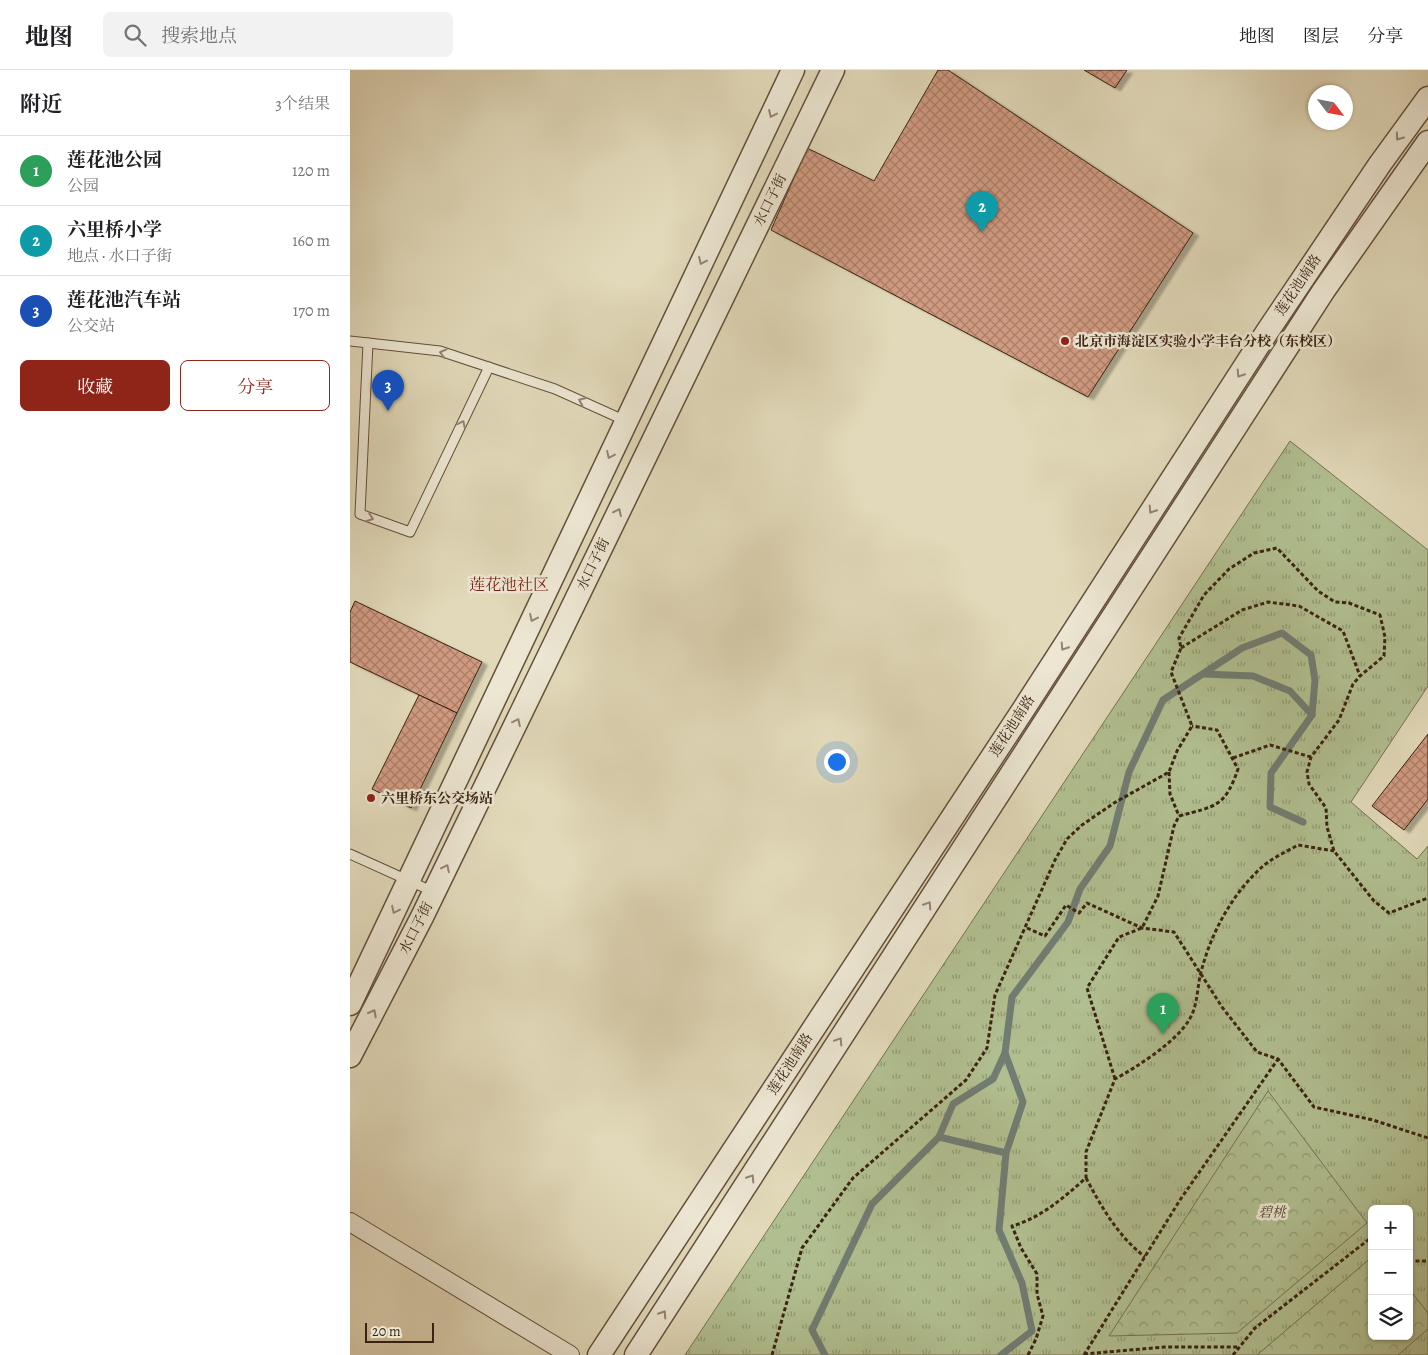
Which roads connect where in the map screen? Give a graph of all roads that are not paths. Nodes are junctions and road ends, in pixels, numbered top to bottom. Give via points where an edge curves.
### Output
1 (793, 70) edge
2 (833, 70) edge
3 (1428, 98) edge
4 (1428, 142) edge
5 (350, 342) edge
6 (368, 343) junction
7 (489, 367) junction
8 (626, 422) junction
9 (350, 854) edge
10 (408, 881) junction
11 (434, 892) junction
12 (350, 1004) edge
13 (350, 1056) edge
14 (350, 1222) edge
15 (570, 1355) edge
16 (598, 1355) edge
17 (636, 1355) edge

1 -> 8 street, 水口子街
11 -> 2 street, 水口子街
3 -> 16 street, 莲花池南路 via 1267,332
17 -> 4 street, 莲花池南路 via 1324,290
5 - 6 lane
7 -> 6 lane via 440,351
6 -> 7 lane via 360,514 410,532
8 -> 7 lane via 555,389
8 -> 10 street, 水口子街
9 - 10 lane
10 - 11 lane
10 -> 12 street, 水口子街
13 -> 11 street, 水口子街
14 - 15 street

